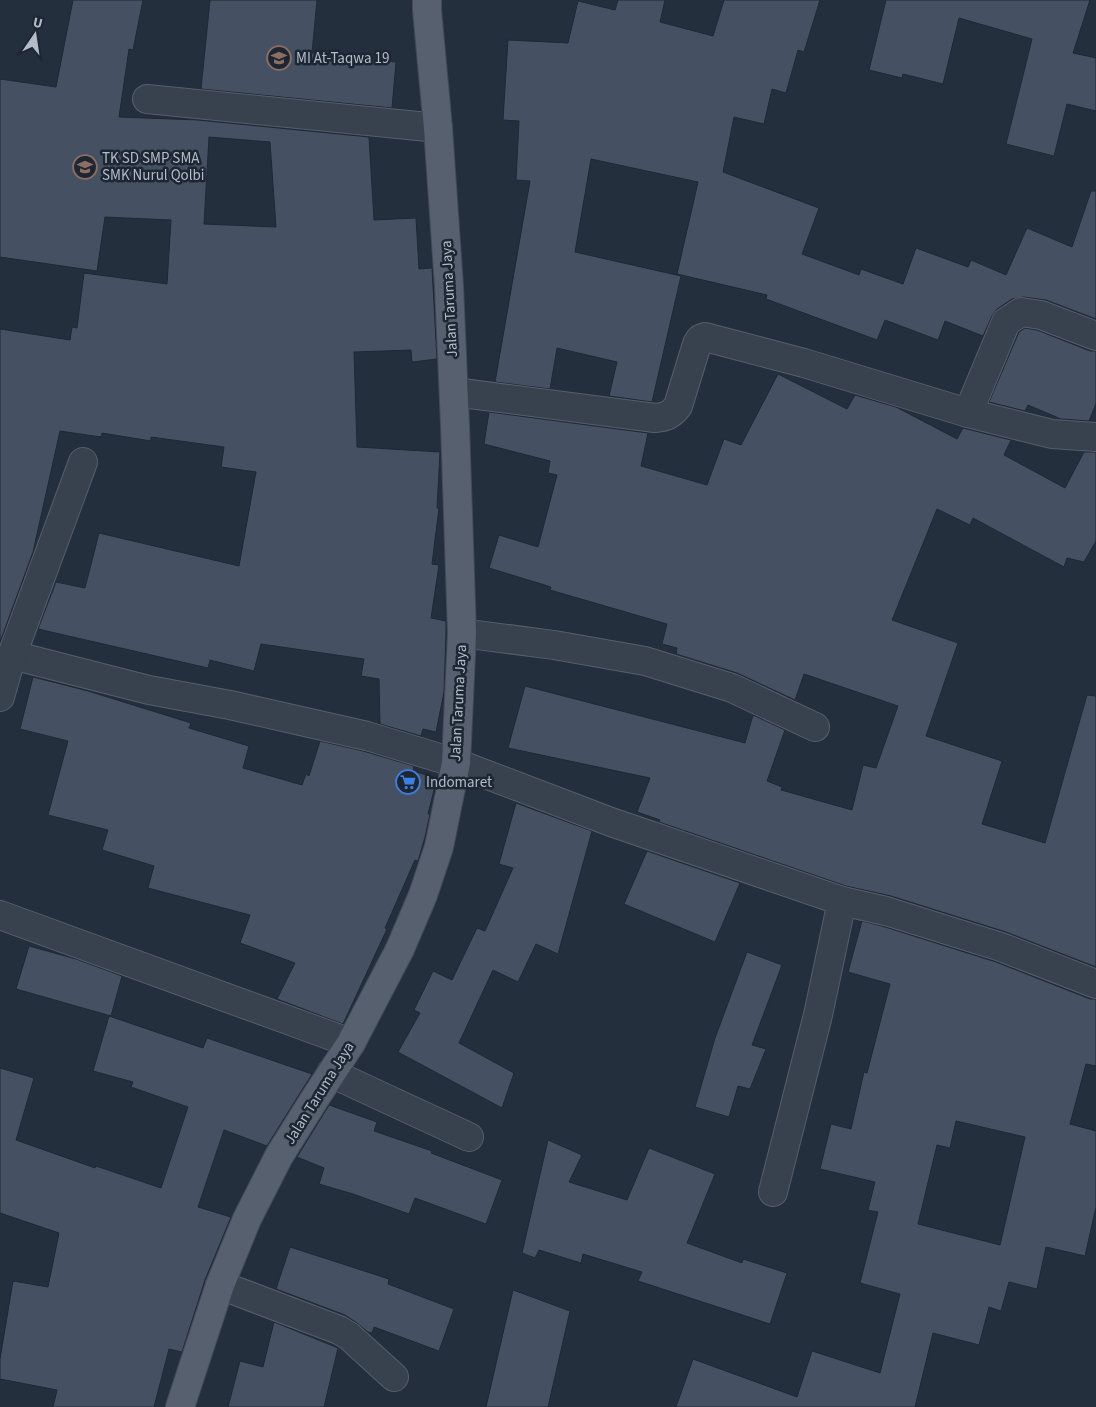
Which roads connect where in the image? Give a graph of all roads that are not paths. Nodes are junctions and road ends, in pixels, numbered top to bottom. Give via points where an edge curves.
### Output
1 (427, 0) edge
2 (147, 99) dead end
3 (438, 128) junction
4 (1096, 336) edge
5 (454, 392) junction
6 (968, 413) junction
7 (1096, 437) edge
8 (83, 462) dead end
9 (462, 633) junction
10 (12, 654) junction
11 (0, 697) edge
12 (815, 727) dead end
13 (456, 763) junction
14 (842, 901) junction
15 (0, 915) edge
16 (1096, 984) edge
17 (351, 1044) junction
18 (331, 1073) junction
19 (469, 1137) dead end
20 (773, 1192) dead end
21 (220, 1285) junction
22 (394, 1377) dead end
23 (180, 1407) edge

1 - 3 main road, Jalan Taruma Jaya
2 - 3 street
3 - 5 main road, Jalan Taruma Jaya
4 - 6 street via 1041,315 1021,312 1006,322
5 - 6 street via 665,417 678,406 697,344 705,337 804,363
5 - 9 main road, Jalan Taruma Jaya
6 - 7 street via 1052,434
8 - 10 street
9 - 12 street via 645,661 732,688
9 - 13 main road, Jalan Taruma Jaya
10 - 11 street
10 - 13 street via 149,690 348,732
13 - 14 street via 611,822
13 - 17 main road, Jalan Taruma Jaya via 439,847 423,895 400,949
14 - 16 street via 1001,946
14 - 20 street via 818,1015
15 - 17 street
17 - 18 main road, Jalan Taruma Jaya
18 - 19 street
18 - 21 main road, Jalan Taruma Jaya via 279,1156 247,1219
21 - 22 street via 340,1330
21 - 23 main road, Jalan Taruma Jaya

